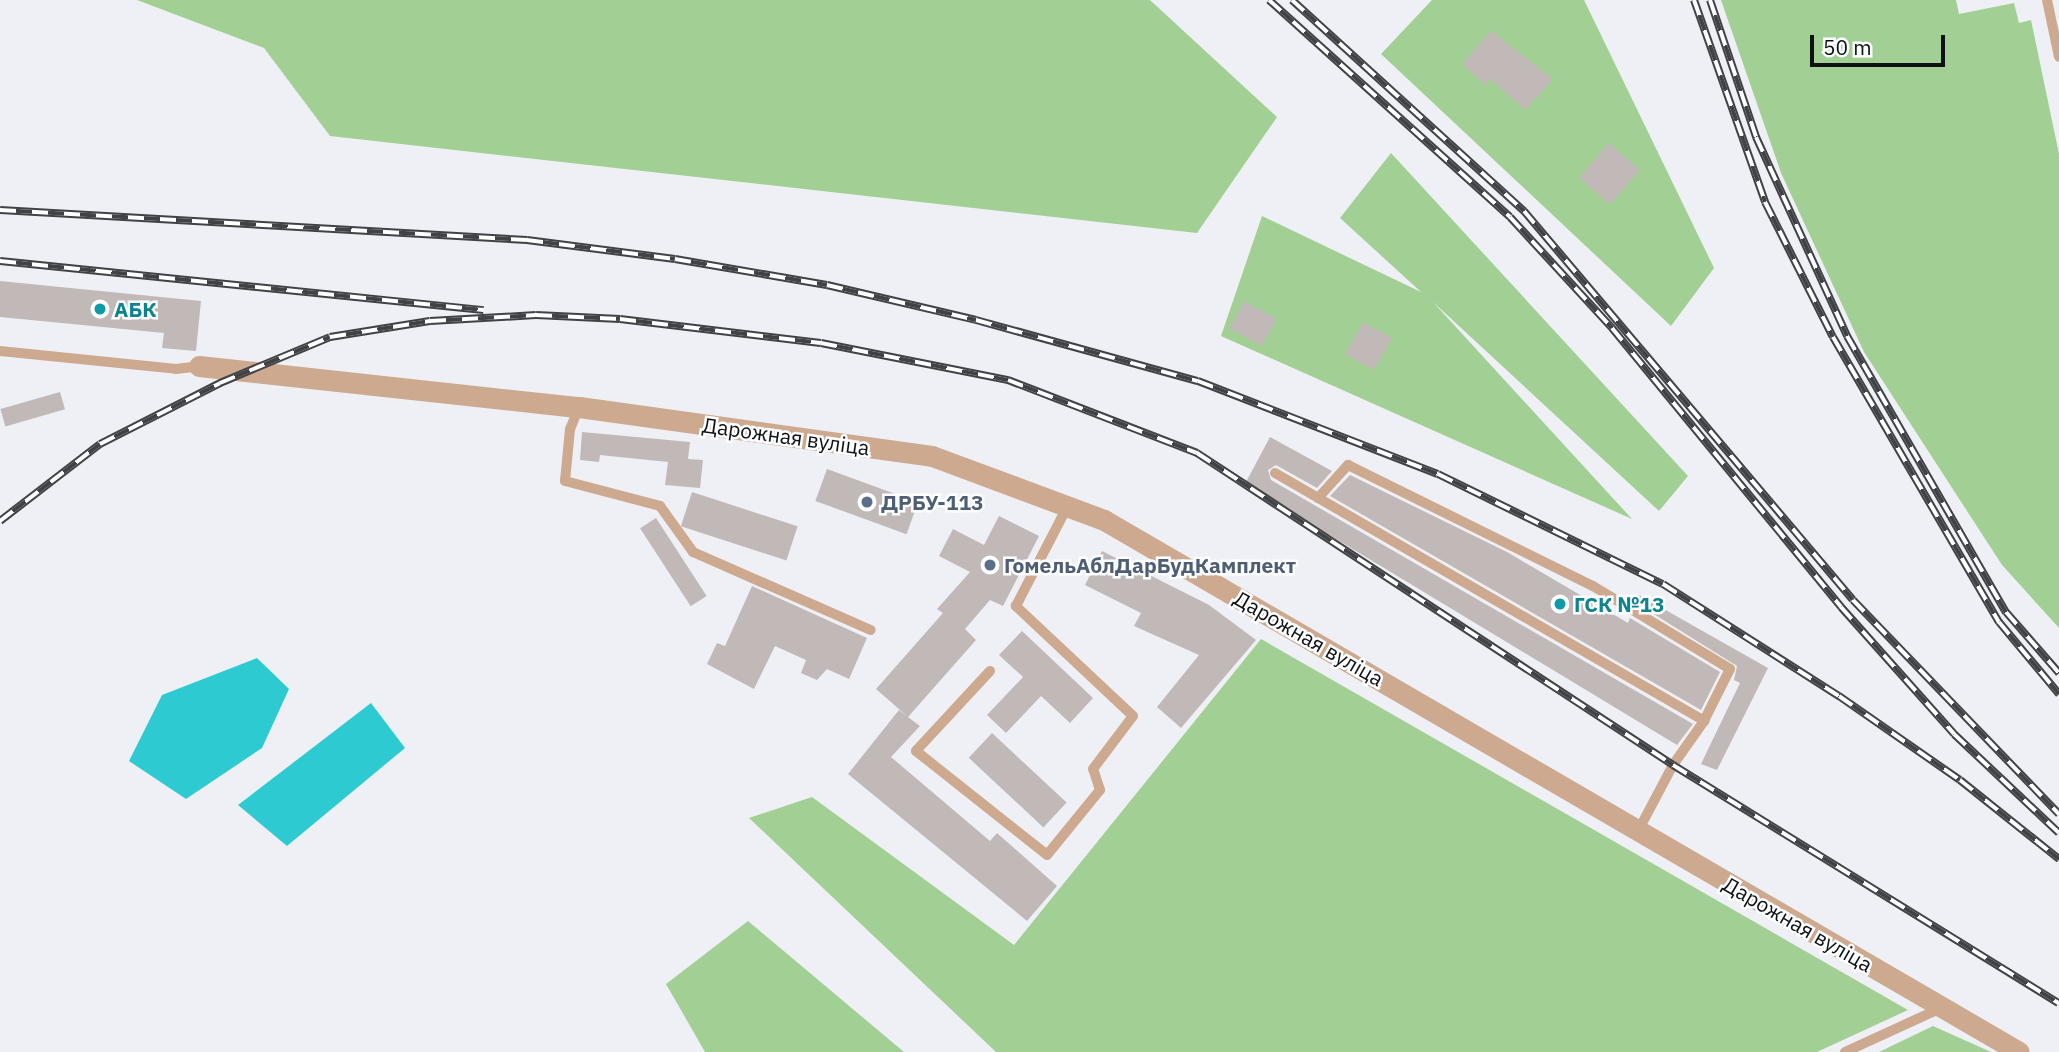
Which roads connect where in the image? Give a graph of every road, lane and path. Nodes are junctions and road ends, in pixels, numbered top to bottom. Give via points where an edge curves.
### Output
1 (2047, 0) edge
2 (2059, 57) edge
3 (0, 351) edge
4 (199, 366) joint
5 (579, 407) junction
6 (1275, 473) dead end
7 (1318, 498) junction
8 (1068, 507) junction
9 (871, 630) dead end
10 (990, 671) dead end
11 (1704, 721) junction
12 (1638, 831) junction
13 (1941, 1008) junction
14 (1845, 1052) edge
15 (2019, 1052) edge

1 - 2 lane
3 - 4 lane
4 - 5 street, Дарожная вуліца
5 - 8 street, Дарожная вуліца via 932,456
5 - 9 lane via 569,429 565,481 660,506 693,552
6 - 7 lane
7 - 11 lane
7 - 11 lane via 1348,465 1592,586 1730,669
8 - 10 lane via 1016,606 1133,716 1093,769 1100,790 1047,855 916,751
8 - 12 street, Дарожная вуліца via 1104,520
11 - 12 lane via 1673,765
12 - 13 street, Дарожная вуліца
13 - 14 lane
13 - 15 street, Дарожная вуліца

